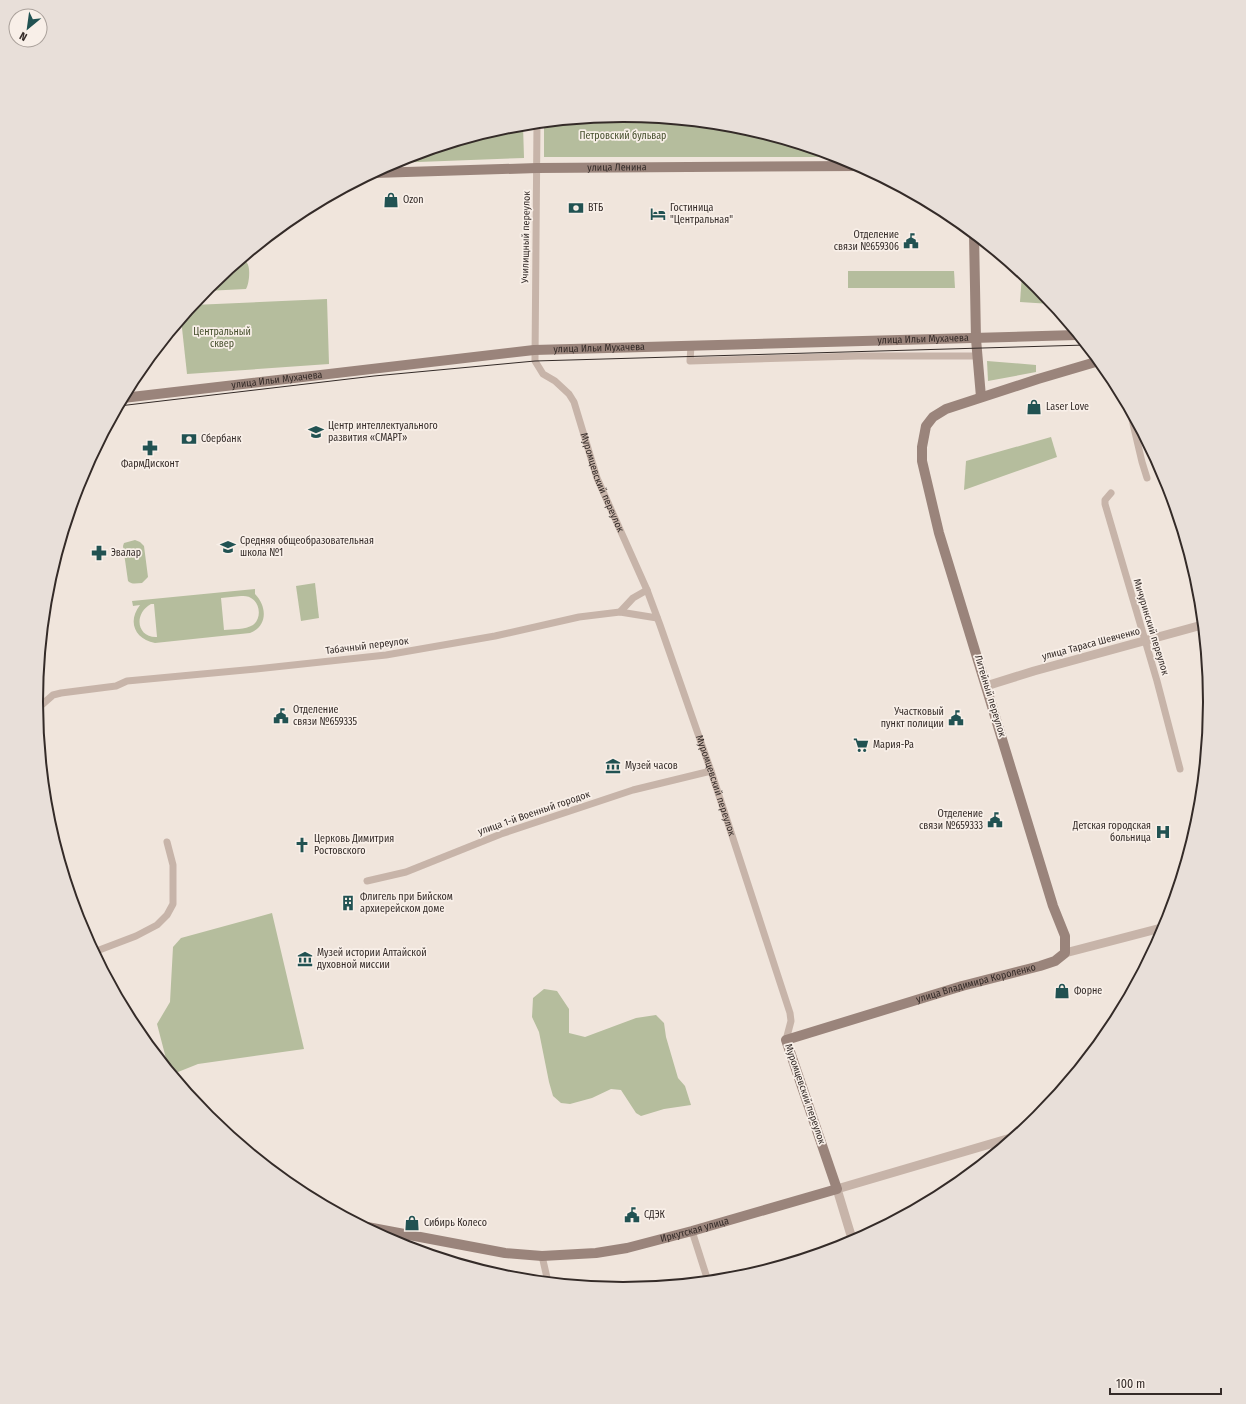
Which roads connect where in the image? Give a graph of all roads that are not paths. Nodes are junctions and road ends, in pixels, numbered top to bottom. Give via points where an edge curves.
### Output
1 (537, 129) edge
2 (845, 166) edge
3 (537, 168) junction
4 (387, 173) edge
5 (974, 241) edge
6 (1072, 335) edge
7 (976, 338) junction
8 (690, 346) junction
9 (534, 350) junction
10 (978, 356) junction
11 (1093, 363) edge
12 (130, 397) edge
13 (981, 397) junction
14 (1135, 430) edge
15 (1147, 478) dead end
16 (1111, 493) dead end
17 (647, 590) junction
18 (620, 612) junction
19 (657, 618) junction
20 (1198, 626) edge
21 (1144, 640) junction
22 (986, 686) junction
23 (43, 704) edge
24 (1180, 769) dead end
25 (711, 771) junction
26 (167, 842) dead end
27 (367, 881) dead end
28 (1157, 928) edge
29 (99, 950) edge
30 (1065, 953) junction
31 (786, 1040) junction
32 (1004, 1139) edge
33 (836, 1189) junction
34 (692, 1231) junction
35 (851, 1235) edge
36 (397, 1236) edge
37 (542, 1256) junction
38 (706, 1276) edge
39 (547, 1277) edge

1 - 3 street, Училищный переулок
2 - 3 main road, улица Ленина
3 - 4 main road, улица Ленина
3 - 9 street, Училищный переулок
5 - 7 main road
6 - 7 main road, улица Ильи Мухачева
7 - 8 main road, улица Ильи Мухачева
7 - 10 main road
8 - 9 main road, улица Ильи Мухачева
8 - 10 street via 690,361 858,356
9 - 12 main road, улица Ильи Мухачева
9 - 17 street, Муромцевский переулок via 535,361 543,374 555,381 574,402 597,478
10 - 13 main road
11 - 13 main road
13 - 22 main road, Литейный переулок via 946,409 933,417 926,426 923,436 922,461 940,533
14 - 15 street
16 - 21 street, Мичуринский переулок via 1105,504
17 - 18 street via 633,598
17 - 19 street, Муромцевский переулок
18 - 19 street, Табачный переулок
18 - 23 street, Табачный переулок via 579,617 495,636 386,655 127,681 116,686 60,693 53,695
19 - 25 street, Муромцевский переулок
20 - 21 street, улица Тараса Шевченко
21 - 22 street, улица Тараса Шевченко
21 - 24 street, Мичуринский переулок
22 - 30 main road, Литейный переулок via 1065,936
25 - 27 street, улица 1-й Военный городок via 633,790 501,834 406,872
25 - 31 street, Муромцевский переулок via 790,1013 791,1021
26 - 29 street via 173,865 173,904 167,915 157,925 136,936
28 - 30 street, улица Владимира Короленко
30 - 31 main road, улица Владимира Короленко via 1055,961 1040,966 955,988
31 - 33 main road, Муромцевский переулок
32 - 33 street, Иркутская улица
33 - 34 main road, Иркутская улица
33 - 35 street, Муромцевский переулок
34 - 37 main road, Иркутская улица via 612,1250
34 - 38 street
36 - 37 main road, Иркутская улица via 505,1253
37 - 39 street

